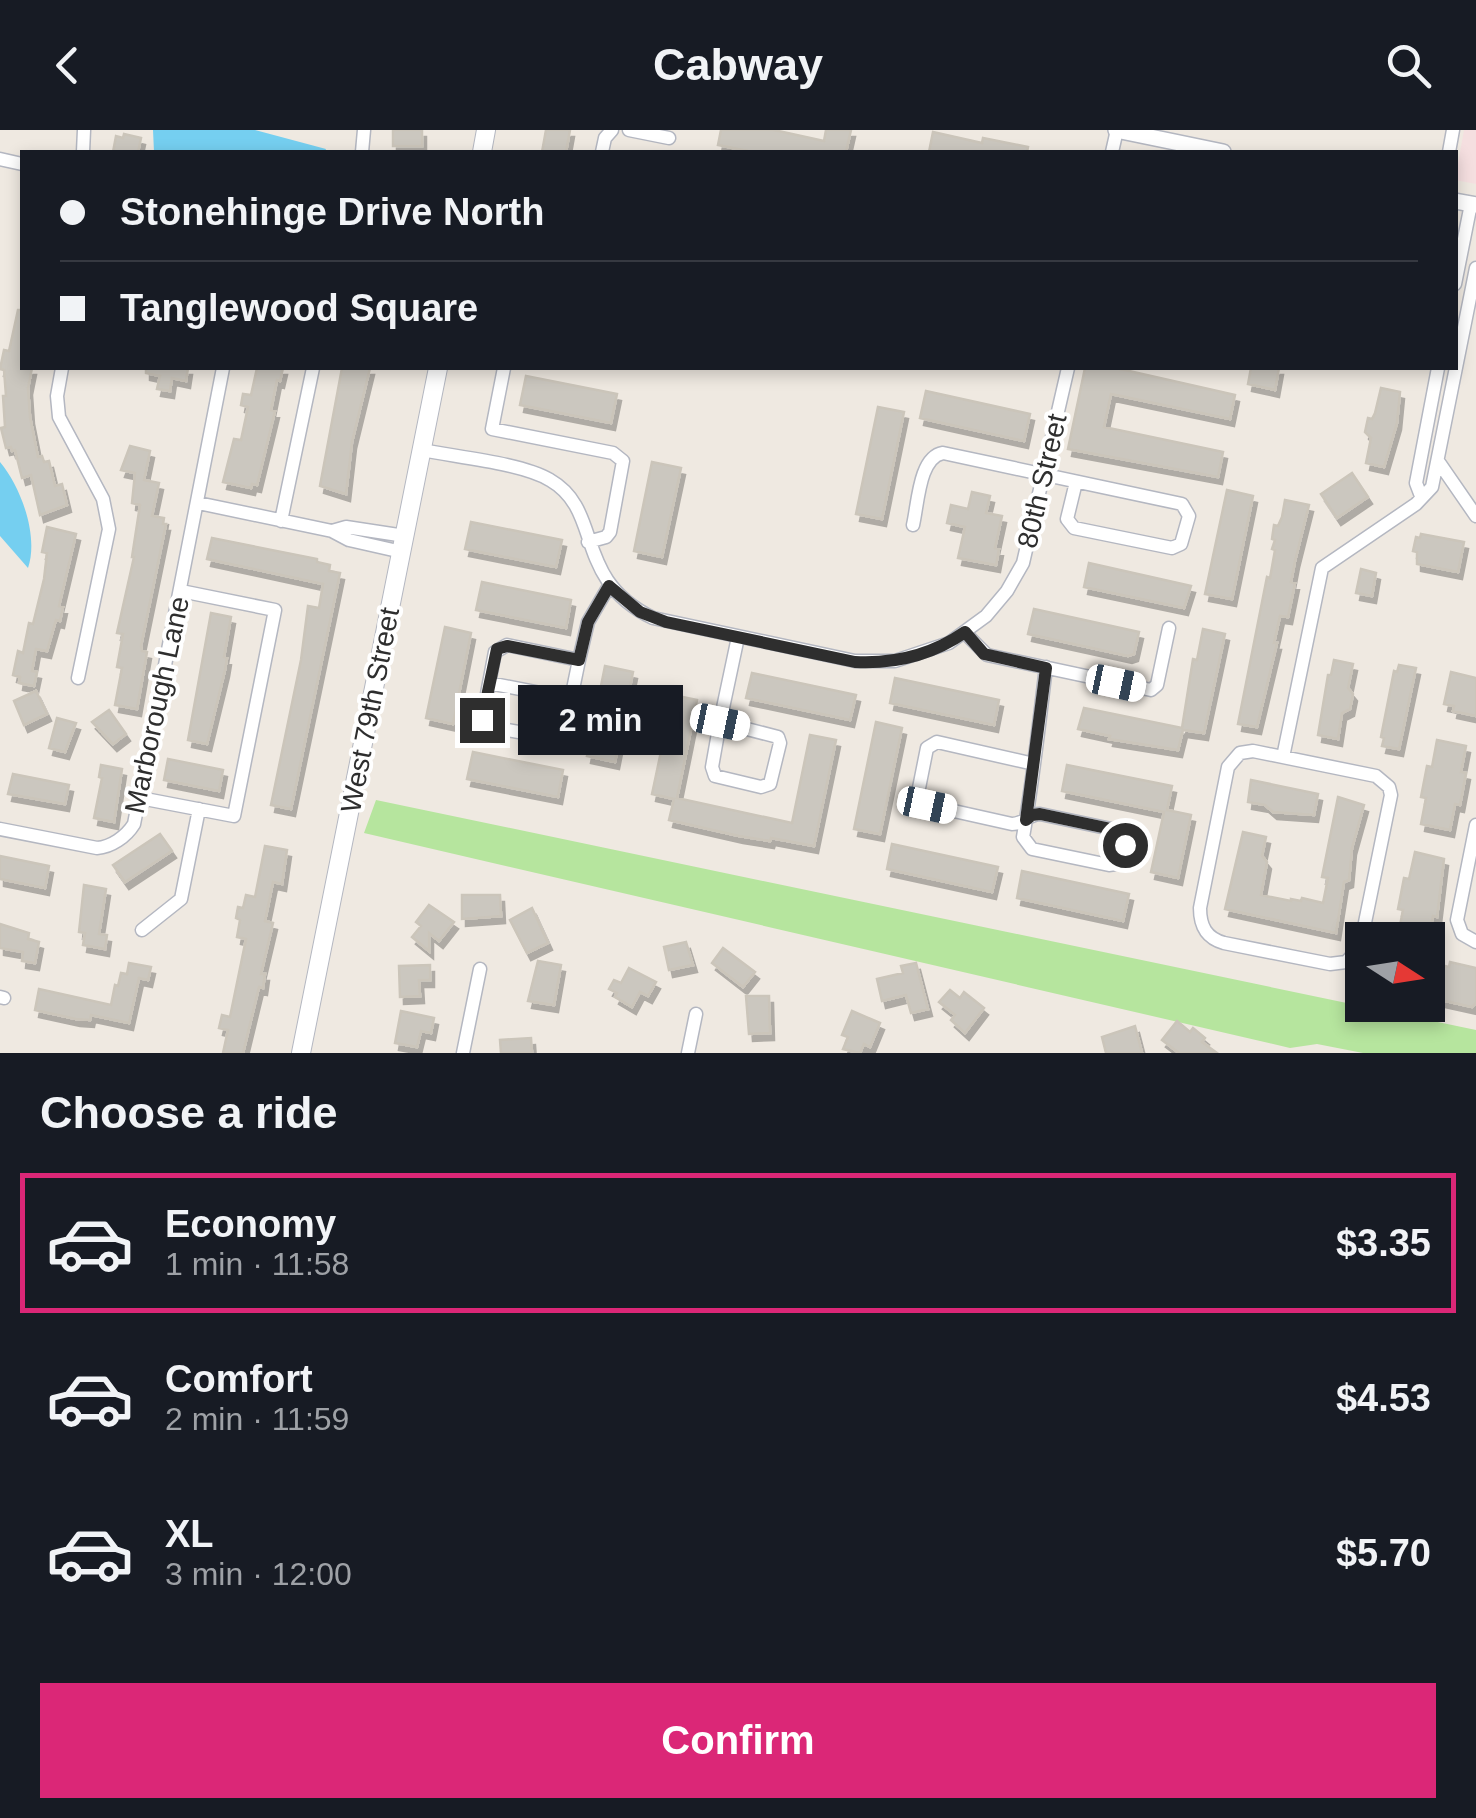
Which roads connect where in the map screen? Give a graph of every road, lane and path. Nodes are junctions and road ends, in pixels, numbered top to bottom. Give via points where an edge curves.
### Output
1 (630, 130) edge
2 (1117, 130) edge
3 (670, 138) dead end
4 (1213, 150) edge
5 (1467, 203) edge
6 (1458, 264) edge
7 (1476, 268) edge
8 (1466, 313) edge
9 (1458, 355) edge
10 (62, 370) edge
11 (223, 370) edge
12 (314, 370) edge
13 (438, 370) edge
14 (504, 370) edge
15 (1068, 370) edge
16 (1438, 370) edge
17 (1455, 370) edge
18 (422, 450) junction
19 (1438, 460) junction
20 (1044, 476) junction
21 (1076, 482) junction
22 (1421, 496) junction
23 (198, 504) junction
24 (1476, 516) edge
25 (281, 521) junction
26 (913, 525) dead end
27 (588, 542) junction
28 (403, 544) junction
29 (609, 586) junction
30 (181, 591) junction
31 (1169, 628) dead end
32 (965, 632) junction
33 (738, 637) junction
34 (579, 660) junction
35 (1046, 668) junction
36 (78, 678) dead end
37 (489, 683) junction
38 (571, 700) junction
39 (720, 722) junction
40 (1283, 758) junction
41 (1034, 764) junction
42 (140, 798) junction
43 (200, 809) junction
44 (1031, 817) junction
45 (1476, 825) edge
46 (0, 828) edge
47 (142, 930) dead end
48 (1476, 942) edge
49 (480, 969) dead end
50 (696, 1014) dead end
51 (301, 1053) edge
52 (463, 1053) edge
53 (688, 1053) edge

1 - 3 street
2 - 4 street
5 - 6 street
7 - 8 street
8 - 9 street
10 - 36 street via 59,418 102,499 109,529
11 - 23 street, Marborough Lane
12 - 25 street
13 - 18 main road, West 79th Street
14 - 27 street via 492,429 613,453 624,464 610,532
15 - 20 street, 80th Street
16 - 22 street via 1416,483
17 - 19 street
18 - 27 street via 550,479 577,506
18 - 28 main road, West 79th Street
19 - 22 street via 1432,487
19 - 24 street
20 - 21 street
20 - 26 street via 938,453 927,462
20 - 32 street, 80th Street via 1017,574
21 - 21 street via 1182,504 1188,516 1181,544 1172,548 1072,527
22 - 40 street via 1322,568
23 - 25 street
23 - 30 street, Marborough Lane
25 - 28 street via 349,540
27 - 29 street
28 - 51 main road, West 79th Street
29 - 33 street, 80th Street via 653,618
29 - 34 street via 588,622
30 - 42 street, Marborough Lane
30 - 43 street via 275,610 234,816
31 - 35 street via 1151,690
32 - 33 street, 80th Street via 914,657 875,662
32 - 35 street via 984,654
33 - 39 street
34 - 37 street via 502,646
34 - 38 street
35 - 41 street
37 - 38 street
37 - 38 street via 485,725 553,740 564,734
39 - 39 street via 712,773 770,784 778,737
40 - 40 street via 1379,777 1389,787 1360,948 1346,962 1218,942 1202,926 1230,761 1250,751
41 - 44 street
41 - 44 street via 937,742 927,748 918,793 927,805 1012,824
42 - 43 street
42 - 46 street, Marborough Lane via 129,832 102,848
43 - 47 street via 180,899
44 - 44 street via 1120,832 1124,856 1111,866 1032,849 1023,837
45 - 48 street via 1457,920 1460,932
49 - 52 street
50 - 53 street

